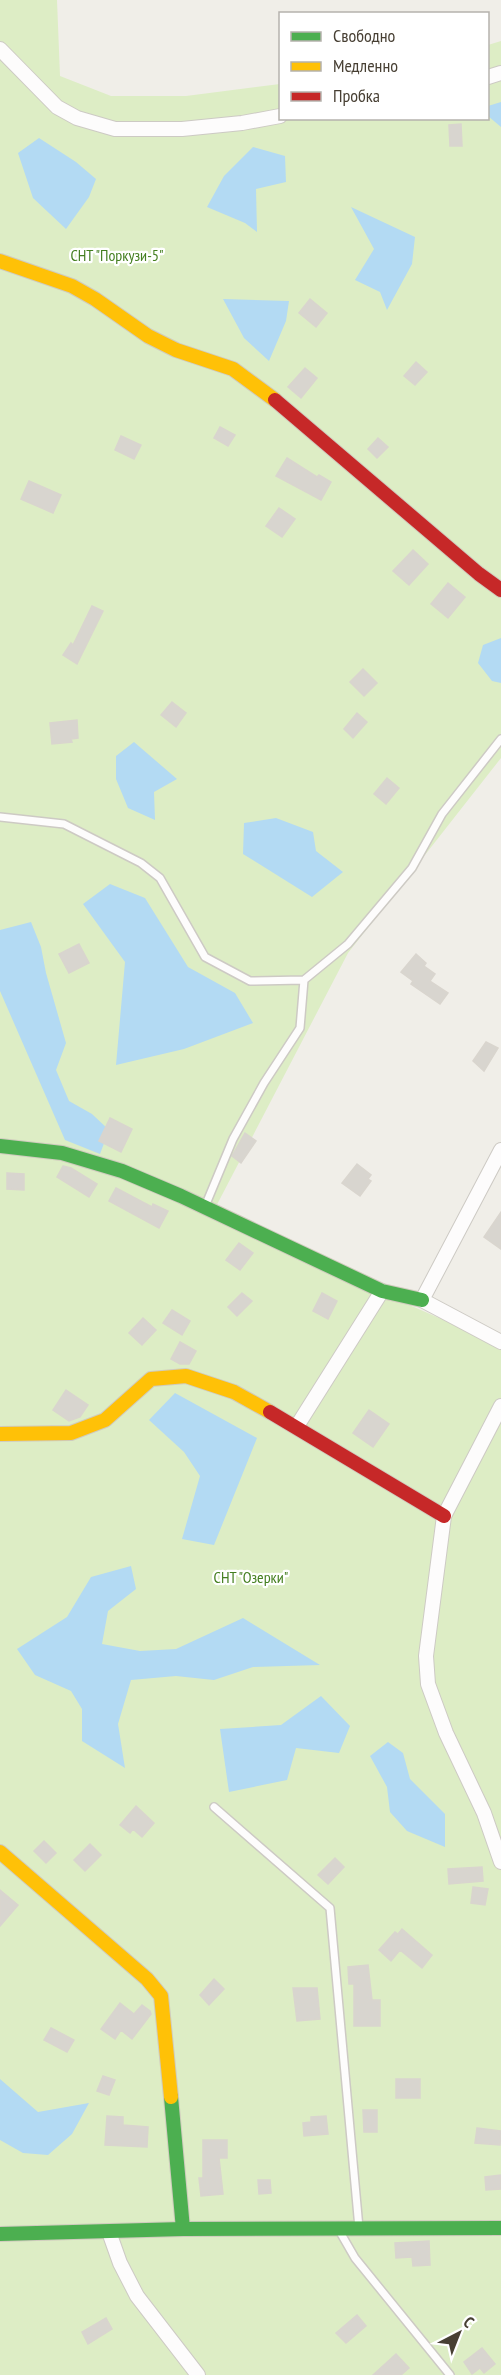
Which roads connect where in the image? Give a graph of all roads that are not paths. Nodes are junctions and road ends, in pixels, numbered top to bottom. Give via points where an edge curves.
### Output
1 (0, 49) edge
2 (279, 116) edge
3 (0, 261) edge
4 (501, 590) edge
5 (501, 739) edge
6 (0, 817) edge
7 (304, 980) junction
8 (0, 1146) edge
9 (501, 1150) edge
10 (204, 1207) junction
11 (382, 1291) junction
12 (422, 1300) junction
13 (501, 1342) edge
14 (501, 1406) edge
15 (297, 1426) junction
16 (0, 1434) edge
17 (444, 1516) junction
18 (214, 1807) dead end
19 (0, 1852) edge
20 (501, 1862) edge
21 (501, 2228) edge
22 (183, 2229) junction
23 (359, 2229) junction
24 (339, 2230) junction
25 (109, 2232) junction
26 (0, 2234) edge
27 (198, 2375) edge
28 (450, 2375) edge

1 - 2 street via 57,106 77,118 115,129 182,129
3 - 4 street via 72,286 148,336 233,369
5 - 7 lane via 442,814 412,868 348,944
6 - 7 lane via 64,824 141,863 160,878 205,957 250,981
7 - 10 lane via 300,1028 233,1139
8 - 10 street via 26,1146 74,1157 143,1179
9 - 12 street
10 - 11 street
11 - 12 street
11 - 15 street
12 - 13 street
14 - 17 street
15 - 16 street via 234,1392 186,1376 151,1379 105,1420 71,1433
15 - 17 street
17 - 20 street via 426,1656 428,1684
18 - 23 lane via 330,1908
19 - 22 street via 147,1979 161,1996
21 - 23 street
22 - 24 street
22 - 25 street
23 - 24 street
24 - 28 lane via 355,2258
25 - 26 street
25 - 27 street via 137,2296

